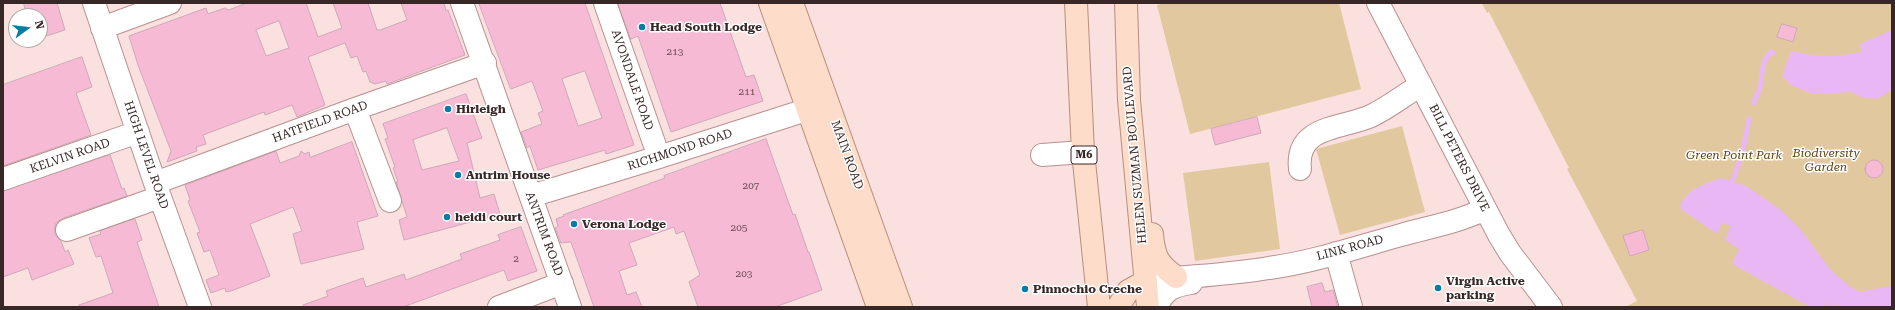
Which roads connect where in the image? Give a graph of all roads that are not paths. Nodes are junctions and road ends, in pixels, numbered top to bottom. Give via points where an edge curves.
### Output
1 (94, 3) edge
2 (170, 3) edge
3 (462, 3) edge
4 (606, 3) edge
5 (770, 3) edge
6 (792, 3) edge
7 (1076, 3) edge
8 (1126, 3) edge
9 (1378, 3) edge
10 (102, 28) junction
11 (485, 63) junction
12 (1421, 85) junction
13 (1129, 100) junction
14 (818, 106) junction
15 (355, 109) junction
16 (138, 132) junction
17 (1084, 152) junction
18 (1042, 155) dead end
19 (659, 157) junction
20 (1300, 169) dead end
21 (3, 179) edge
22 (158, 190) junction
23 (531, 196) junction
24 (390, 201) dead end
25 (1485, 209) junction
26 (67, 230) dead end
27 (1336, 253) junction
28 (1212, 276) junction
29 (1176, 277) junction
30 (1146, 281) junction
31 (562, 283) junction
32 (200, 307) edge
33 (499, 307) edge
34 (570, 307) edge
35 (878, 307) edge
36 (901, 307) edge
37 (1099, 307) edge
38 (1118, 307) edge
39 (1148, 307) edge
40 (1156, 307) edge
41 (1351, 307) edge
42 (1551, 307) edge

1 - 10 street, HIGH LEVEL ROAD
2 - 10 street
3 - 11 street, ANTRIM ROAD
4 - 19 street, AVONDALE ROAD
5 - 14 main road, MAIN ROAD
6 - 14 main road, MAIN ROAD
7 - 17 main road, M6
8 - 13 main road, HELEN SUZMAN BOULEVARD
9 - 12 street, BILL PETERS DRIVE
10 - 16 street, HIGH LEVEL ROAD
11 - 15 street, HATFIELD ROAD
11 - 23 street, ANTRIM ROAD
12 - 20 street via 1371,116 1314,134 1302,148
12 - 25 street, BILL PETERS DRIVE
13 - 29 main road via 1144,151 1154,252 1161,266
13 - 30 main road, HELEN SUZMAN BOULEVARD
14 - 19 street, RICHMOND ROAD
14 - 35 main road, MAIN ROAD
14 - 36 main road, MAIN ROAD
15 - 22 street, HATFIELD ROAD
15 - 24 street
16 - 21 street, KELVIN ROAD
16 - 22 street, HIGH LEVEL ROAD
17 - 18 street
17 - 37 main road, M6
19 - 23 street, RICHMOND ROAD
22 - 26 street, HATFIELD ROAD
22 - 32 street, HIGH LEVEL ROAD
23 - 31 street, ANTRIM ROAD
25 - 27 street, LINK ROAD via 1463,218
25 - 42 street, BILL PETERS DRIVE via 1510,253
27 - 28 street, LINK ROAD via 1271,268
27 - 41 street
28 - 29 street, LINK ROAD
28 - 40 street, LINK ROAD via 1166,291
29 - 30 street, LINK ROAD
30 - 38 main road via 1128,291
30 - 39 main road, HELEN SUZMAN BOULEVARD
31 - 33 street
31 - 34 street, ANTRIM ROAD

